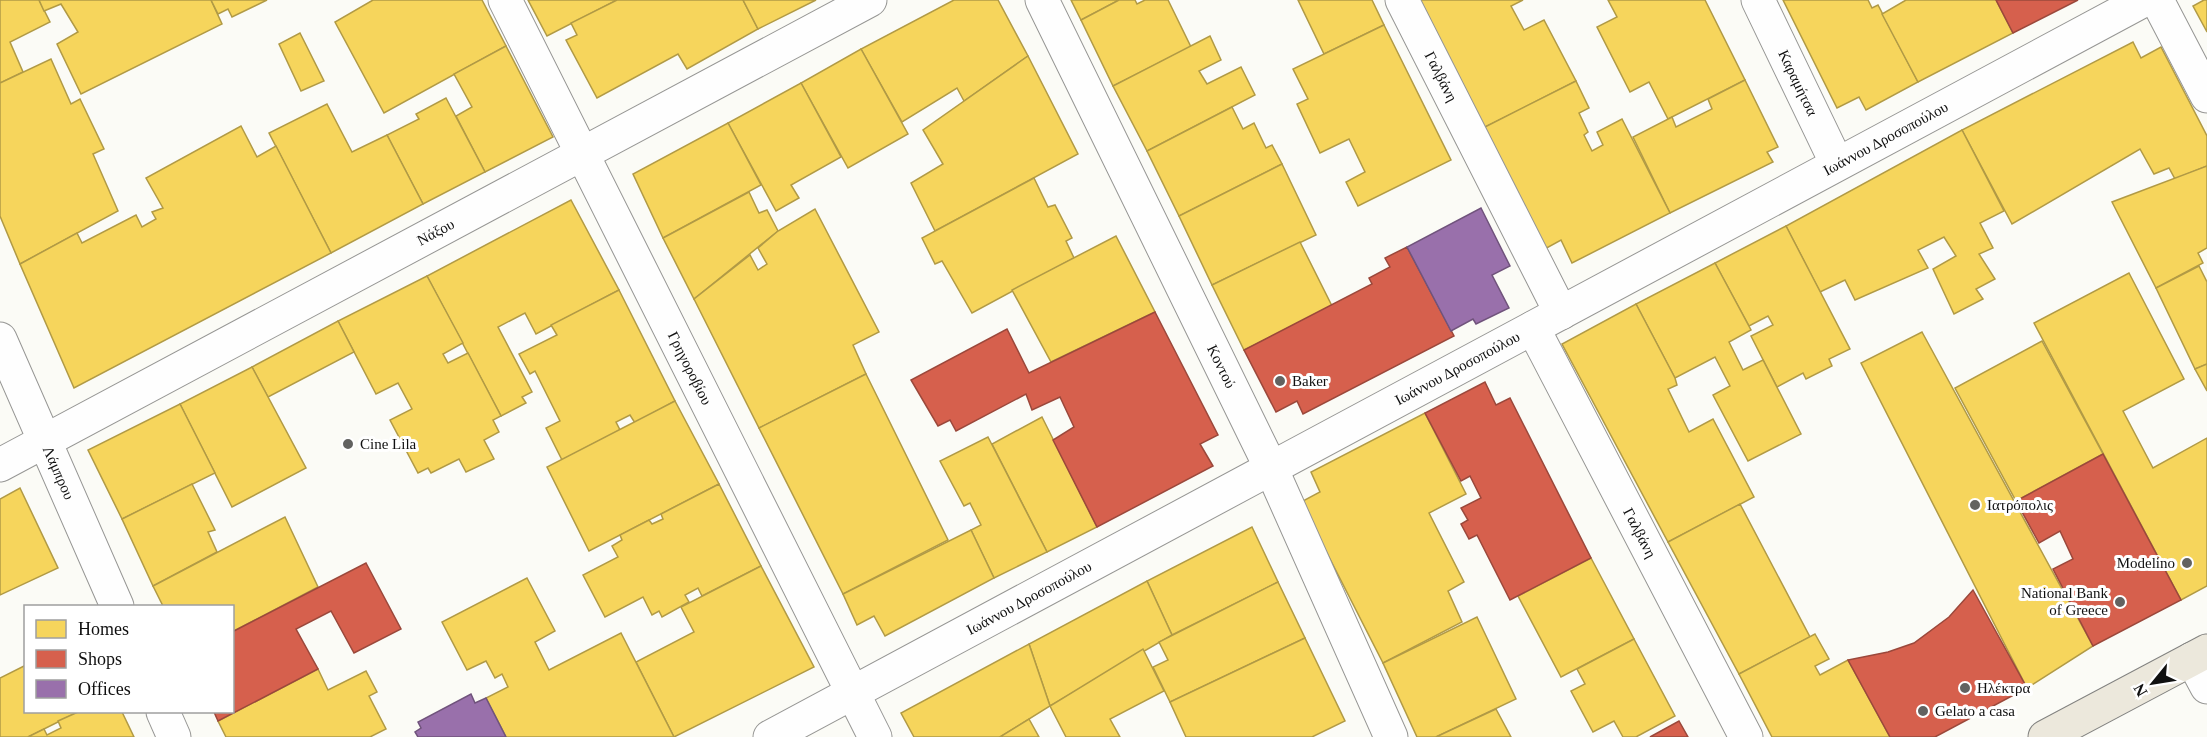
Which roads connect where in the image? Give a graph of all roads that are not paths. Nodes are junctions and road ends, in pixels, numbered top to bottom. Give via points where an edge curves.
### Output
1 (506, 0) edge
2 (870, 0) edge
3 (1042, 0) edge
4 (1402, 0) edge
5 (1758, 0) edge
6 (2144, 0) edge
7 (2157, 0) edge
8 (2207, 96) edge
9 (583, 154) junction
10 (1837, 164) junction
11 (1561, 313) junction
12 (1533, 328) junction
13 (0, 339) edge
14 (45, 442) junction
15 (0, 465) edge
16 (1271, 468) junction
17 (117, 605) edge
18 (2202, 666) edge
19 (853, 692) junction
20 (164, 713) edge
21 (174, 737) edge
22 (770, 737) edge
23 (875, 737) edge
24 (1390, 737) edge
25 (1746, 737) edge
26 (2045, 737) edge

1 - 9 street, Γρηγοροβίου
2 - 9 street, Νάξου
3 - 16 street, Κοντού
4 - 11 street, Γαλβάνη
5 - 10 street, Καραμήτσα
6 - 10 street, Ιωάννου Δροσοπούλου
7 - 8 street
9 - 14 street, Νάξου
9 - 19 street, Γρηγοροβίου
10 - 11 street, Ιωάννου Δροσοπούλου
11 - 12 street, Ιωάννου Δροσοπούλου
12 - 16 street, Ιωάννου Δροσοπούλου
12 - 25 street, Γαλβάνη
13 - 14 street, Λάμπρου
14 - 15 street, Νάξου
14 - 17 street, Λάμπρου
16 - 19 street, Ιωάννου Δροσοπούλου
16 - 24 street, Κοντού
18 - 26 main road
19 - 22 street, Ιωάννου Δροσοπούλου
19 - 23 street, Γρηγοροβίου
20 - 21 street

